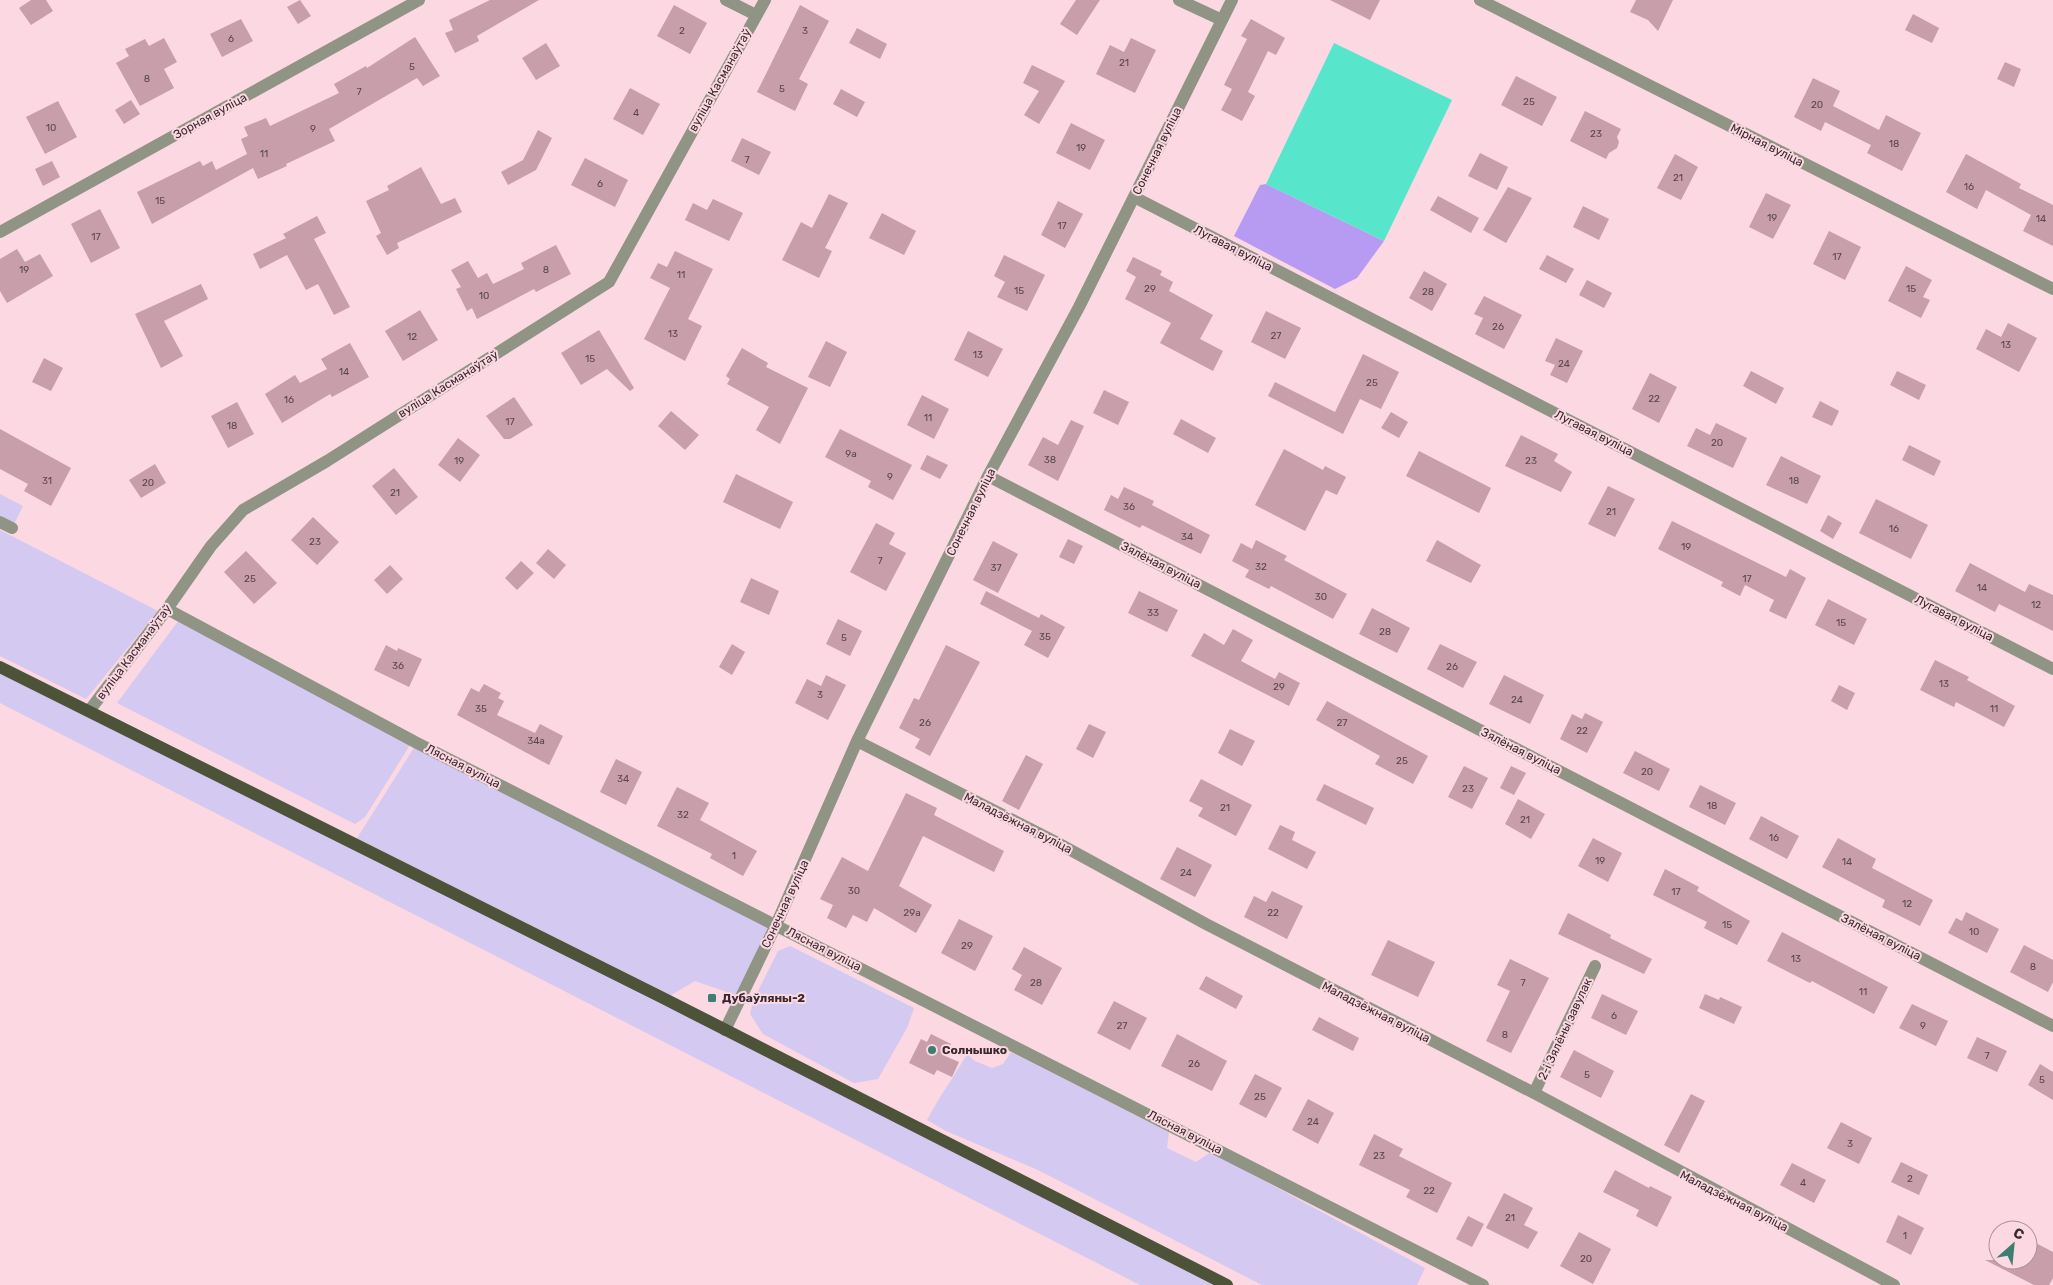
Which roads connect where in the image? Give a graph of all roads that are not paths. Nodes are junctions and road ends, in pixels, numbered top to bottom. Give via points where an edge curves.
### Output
1 (419, 0) edge
2 (726, 0) edge
3 (765, 0) edge
4 (1179, 0) edge
5 (1232, 0) edge
6 (1480, 0) edge
7 (756, 15) junction
8 (1222, 20) junction
9 (1134, 197) junction
10 (0, 232) edge
11 (2053, 289) edge
12 (988, 476) junction
13 (0, 522) edge
14 (12, 528) dead end
15 (167, 609) junction
16 (0, 667) edge
17 (2053, 669) edge
18 (89, 711) junction
19 (858, 742) junction
20 (776, 925) junction
21 (1595, 966) dead end
22 (2053, 1026) edge
23 (725, 1030) junction
24 (1534, 1093) junction
25 (1227, 1285) edge
26 (1483, 1285) edge
27 (1894, 1285) edge

1 - 10 street, Зорная вуліца
2 - 7 street
3 - 7 street, вуліца Касманаўтаў
4 - 8 street
5 - 8 street, Сонечная вуліца
6 - 11 street, Мірная вуліца
7 - 15 street, вуліца Касманаўтаў via 609,282 243,510 211,546
8 - 9 street, Сонечная вуліца
9 - 12 street, Сонечная вуліца
9 - 17 street, Лугавая вуліца
12 - 19 street, Сонечная вуліца
12 - 22 street, Зялёная вуліца
13 - 14 street
15 - 18 street, вуліца Касманаўтаў
15 - 20 street, Лясная вуліца via 417,743
16 - 18 main road
18 - 23 main road
19 - 20 street, Сонечная вуліца
19 - 24 street, Маладзёжная вуліца
20 - 23 street, Сонечная вуліца
20 - 26 street, Лясная вуліца
21 - 24 street, 2-і Зялёны завулак
23 - 25 main road
24 - 27 street, Маладзёжная вуліца

